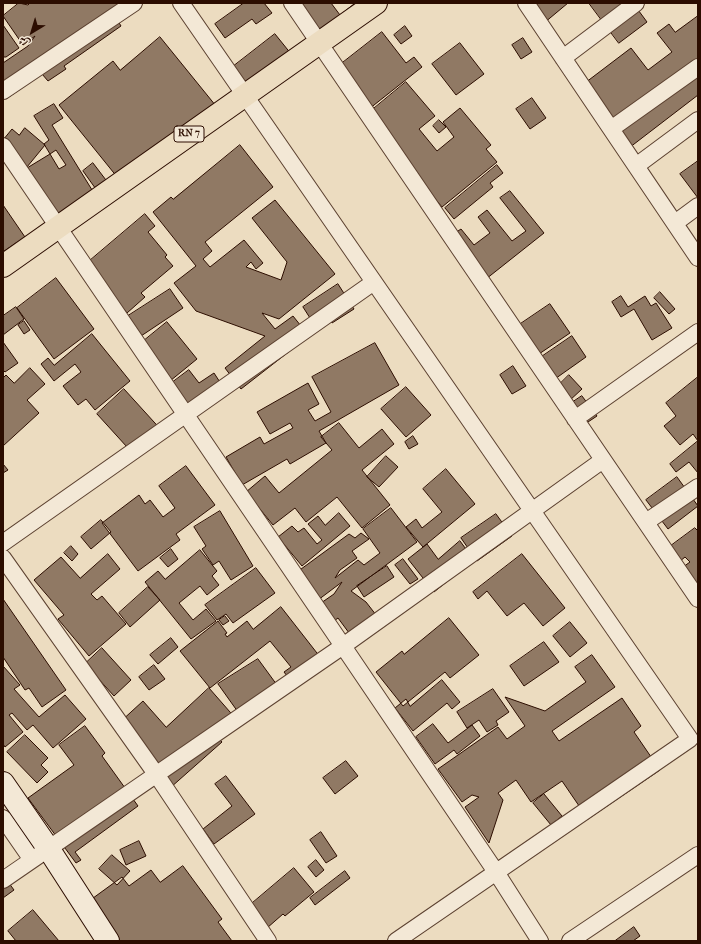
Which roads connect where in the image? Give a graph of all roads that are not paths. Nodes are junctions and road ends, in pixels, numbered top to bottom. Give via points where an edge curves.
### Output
1 (134, 3) edge
2 (181, 3) edge
3 (292, 3) edge
4 (526, 3) edge
5 (636, 3) edge
6 (375, 4) edge
7 (319, 43) junction
8 (563, 58) junction
9 (698, 67) edge
10 (3, 91) edge
11 (245, 95) junction
12 (698, 120) edge
13 (611, 129) junction
14 (3, 146) edge
15 (636, 166) junction
16 (698, 206) edge
17 (674, 223) junction
18 (57, 227) junction
19 (698, 258) edge
20 (3, 266) edge
21 (374, 282) junction
22 (698, 332) edge
23 (185, 415) junction
24 (575, 418) junction
25 (603, 460) junction
26 (698, 487) edge
27 (532, 511) junction
28 (646, 522) junction
29 (3, 543) edge
30 (3, 558) edge
31 (698, 599) edge
32 (343, 646) junction
33 (694, 737) edge
34 (156, 774) junction
35 (3, 783) edge
36 (3, 818) edge
37 (40, 854) junction
38 (698, 855) edge
39 (496, 872) junction
40 (3, 880) edge
41 (108, 941) edge
42 (268, 941) edge
43 (396, 941) edge
44 (540, 941) edge
45 (570, 941) edge

1 - 10 street
2 - 11 street
3 - 7 street
4 - 8 street
5 - 8 street
6 - 7 main road, RN 7
7 - 11 main road, RN 7
7 - 24 street
8 - 13 street
9 - 13 street
11 - 18 main road, RN 7
11 - 21 street
12 - 15 street
13 - 15 street
14 - 18 street
15 - 17 street
16 - 17 street
17 - 19 street
18 - 20 main road, RN 7
18 - 23 street
21 - 23 street
21 - 27 street
22 - 24 street
23 - 29 street
23 - 32 street
24 - 25 street
25 - 27 street
25 - 28 street
26 - 28 street
27 - 32 street
27 - 33 street
28 - 31 street
30 - 34 street
32 - 34 street
32 - 39 street
33 - 39 street
34 - 37 street
34 - 42 street
35 - 37 main road
36 - 37 street
37 - 40 street
37 - 41 main road
38 - 45 street
39 - 43 street
39 - 44 street

